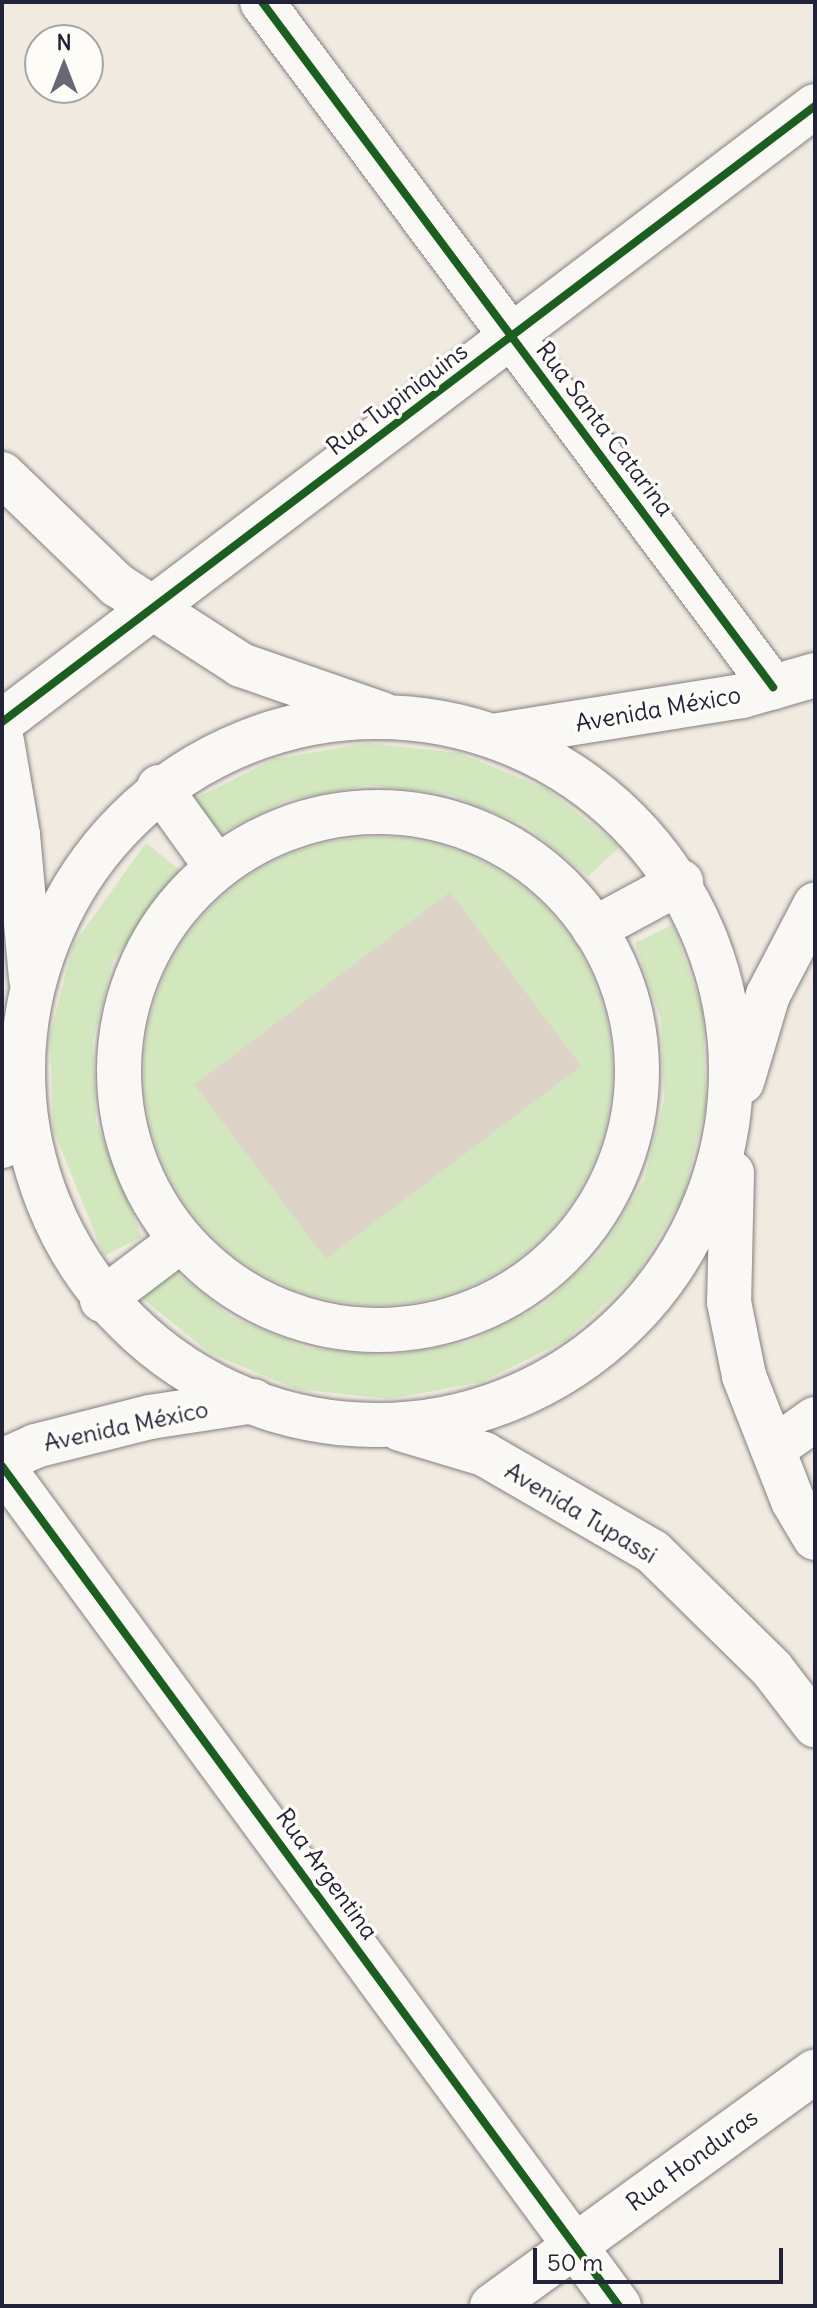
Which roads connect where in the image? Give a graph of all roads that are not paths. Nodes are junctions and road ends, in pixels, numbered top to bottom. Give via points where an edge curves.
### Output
1 (262, 2) edge
2 (815, 106) edge
3 (512, 336) junction
4 (2, 474) edge
5 (154, 609) junction
6 (815, 675) edge
7 (773, 687) junction
8 (382, 714) junction
9 (2, 722) edge
10 (499, 735) junction
11 (2, 741) edge
12 (159, 787) junction
13 (215, 865) junction
14 (681, 882) junction
15 (815, 905) edge
16 (594, 929) junction
17 (31, 978) junction
18 (19, 1095) junction
19 (734, 1109) junction
20 (2, 1146) edge
21 (180, 1241) junction
22 (102, 1300) junction
23 (254, 1401) junction
24 (815, 1419) edge
25 (379, 1423) junction
26 (773, 1449) junction
27 (2, 1464) edge
28 (815, 1538) edge
29 (815, 1725) edge
30 (815, 2071) edge
31 (575, 2246) junction
32 (492, 2306) edge
33 (619, 2306) edge

1 - 3 street, Rua Santa Catarina
2 - 3 street, Rua Tupiniquins
3 - 5 street, Rua Tupiniquins
3 - 7 street, Rua Santa Catarina
4 - 5 street via 117,585
5 - 8 street via 241,665
5 - 9 street, Rua Tupiniquins
6 - 7 street, Avenida México
7 - 10 street, Avenida México via 645,714
8 - 10 street
8 - 12 street via 265,732
10 - 14 street via 602,793
11 - 17 street via 18,835
12 - 13 street
12 - 17 street via 79,872
13 - 16 street via 295,823 369,811 443,819 512,847 570,893
13 - 21 street via 174,908 136,971 117,1043 120,1117 144,1188
14 - 16 street
14 - 19 street via 727,991
15 - 19 street via 768,995
16 - 21 street via 612,954 636,1024 638,1099 620,1171 582,1234 527,1285 461,1318 388,1331 314,1323 245,1295
17 - 18 street
18 - 20 street
18 - 22 street via 46,1208
19 - 25 street via 702,1223 634,1320 539,1389 428,1424
19 - 26 street via 729,1302 744,1376
21 - 22 street
22 - 23 street via 199,1381
23 - 25 street via 310,1421
23 - 27 street, Avenida México via 150,1417 35,1446
24 - 26 street
25 - 29 street, Avenida Tupassi via 484,1454 653,1552 772,1669
26 - 28 street via 793,1501
27 - 31 street, Rua Argentina
30 - 31 street, Rua Honduras
31 - 32 street, Rua Honduras
31 - 33 street, Rua Argentina

